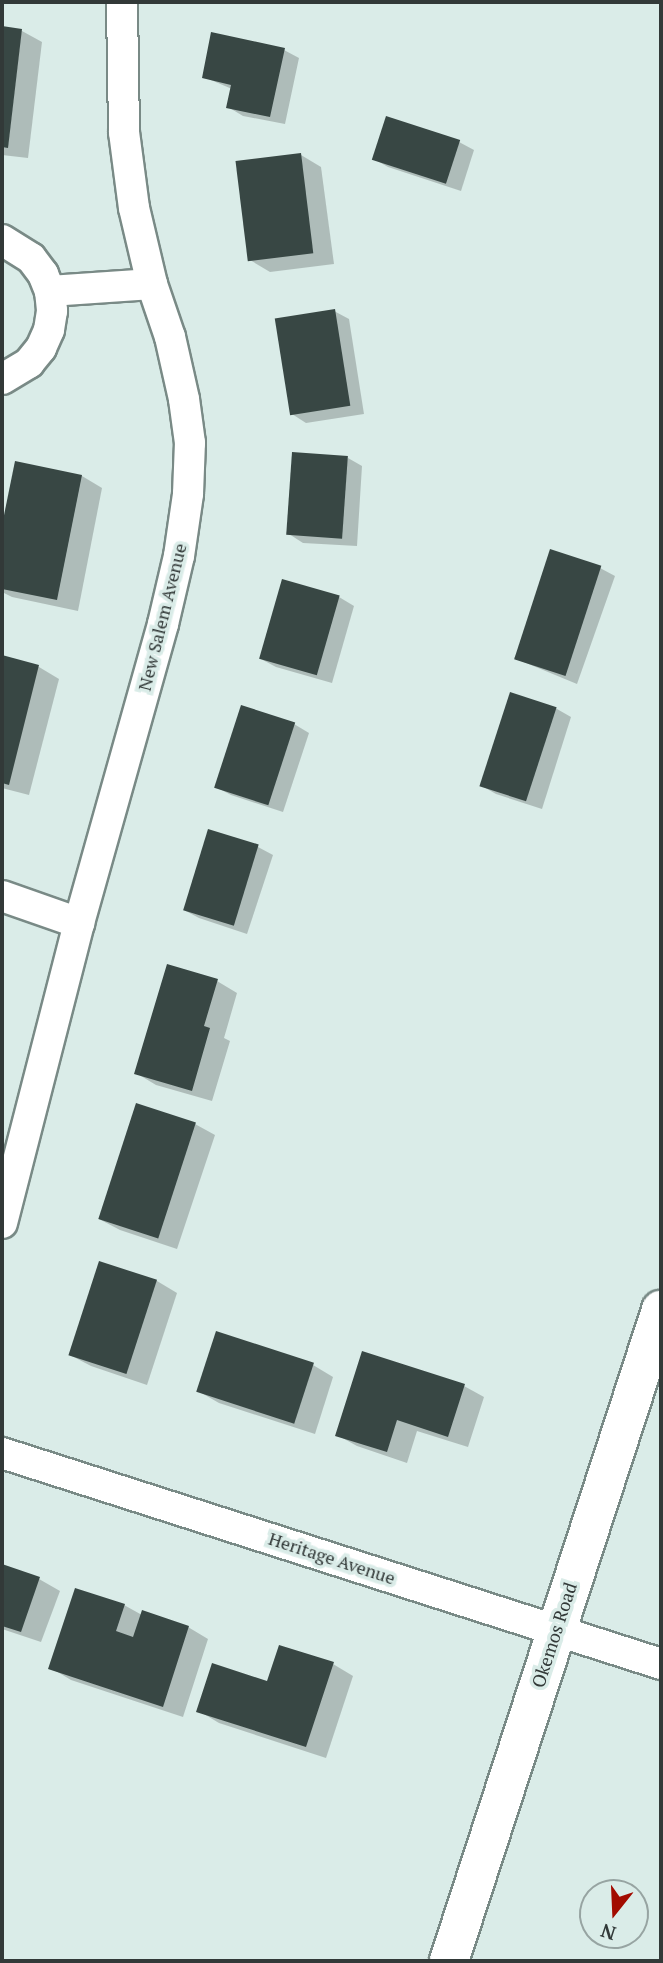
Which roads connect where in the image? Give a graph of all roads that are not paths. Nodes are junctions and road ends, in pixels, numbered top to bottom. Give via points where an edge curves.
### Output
1 (122, 2) edge
2 (2, 240) edge
3 (152, 284) junction
4 (50, 292) junction
5 (2, 379) edge
6 (2, 896) edge
7 (79, 923) junction
8 (2, 1223) edge
9 (661, 1310) edge
10 (2, 1453) edge
11 (556, 1630) junction
12 (661, 1664) edge
13 (449, 1961) edge

1 - 3 street, New Salem Avenue via 124,132 134,208
2 - 4 street via 31,258
3 - 4 street
3 - 7 street, New Salem Avenue via 184,399 190,443 188,494 163,624
4 - 5 street via 49,330 41,348 29,363
6 - 7 street
7 - 8 street, New Salem Avenue
9 - 11 main road, Okemos Road
10 - 11 street, Heritage Avenue
11 - 12 street, Heritage Avenue
11 - 13 main road, Okemos Road

